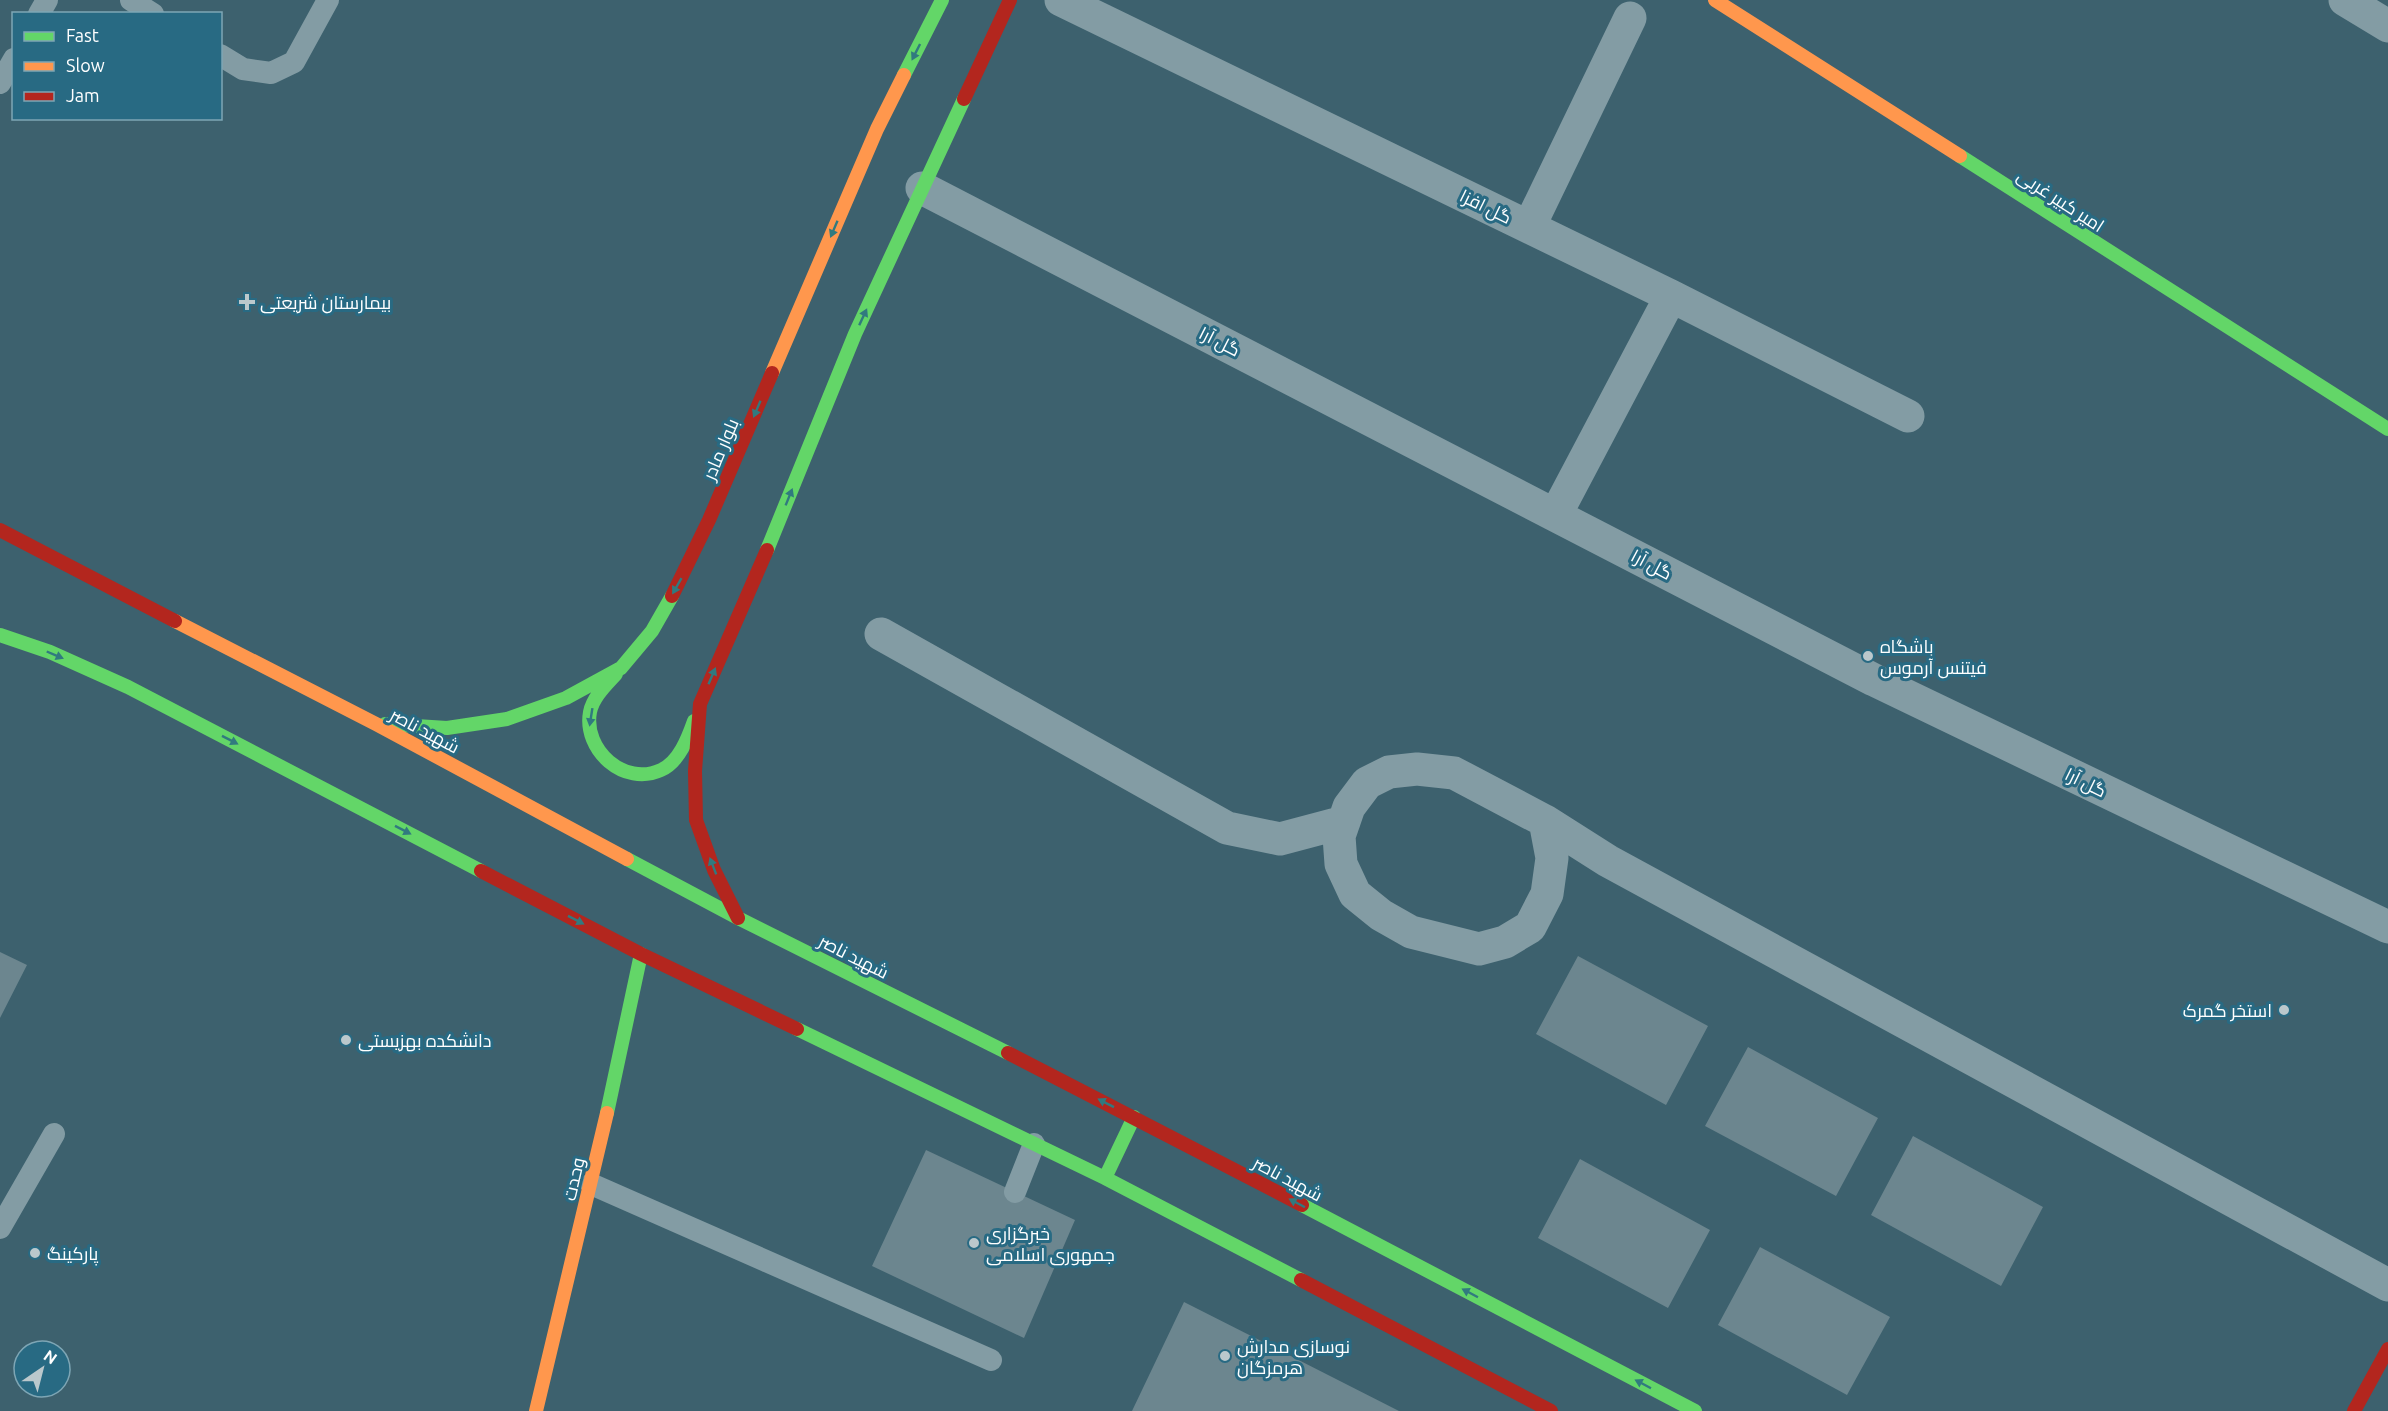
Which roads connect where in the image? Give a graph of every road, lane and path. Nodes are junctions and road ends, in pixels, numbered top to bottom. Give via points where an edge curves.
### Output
1 (130, 0) edge
2 (328, 0) edge
3 (942, 0) edge
4 (1010, 0) edge
5 (1061, 0) edge
6 (1715, 0) edge
7 (2345, 0) edge
8 (150, 12) edge
9 (1630, 18) dead end
10 (2388, 27) edge
11 (222, 56) edge
12 (12, 62) edge
13 (0, 83) edge
14 (922, 188) junction
15 (1529, 227) junction
16 (1671, 296) junction
17 (1908, 416) dead end
18 (2388, 429) edge
19 (1556, 514) junction
20 (0, 530) edge
21 (881, 634) dead end
22 (0, 635) edge
23 (621, 668) junction
24 (700, 704) junction
25 (376, 724) junction
26 (1344, 822) junction
27 (1545, 822) junction
28 (738, 918) junction
29 (2388, 927) edge
30 (641, 954) junction
31 (1134, 1117) junction
32 (54, 1134) dead end
33 (1034, 1144) junction
34 (1105, 1178) junction
35 (591, 1184) junction
36 (1015, 1192) dead end
37 (0, 1228) edge
38 (2388, 1285) edge
39 (2388, 1349) edge
40 (991, 1360) dead end
41 (536, 1411) edge
42 (1551, 1411) edge
43 (1695, 1411) edge
44 (2354, 1411) edge

1 - 8 lane
2 - 11 lane via 294,62 271,73 243,69
3 -> 23 main road, بلوار مادر via 877,129 682,579 652,631
4 - 14 main road
5 - 15 street, گل افزا
6 - 18 main road, امیر کبیر غربی
7 - 10 street
9 - 15 street
12 - 13 lane
14 - 19 street, گل آرا
24 -> 14 main road via 855,334
15 - 16 street, گل افزا
16 - 17 street, گل افزا
16 - 19 street
19 - 29 street, گل آرا via 1874,680
20 - 25 main road, شهید ناصر
21 - 26 street via 1227,828 1280,839
22 -> 30 main road via 50,652 128,687
23 -> 24 main road via 591,711 589,732 598,752 615,768 640,775 662,770 678,753
23 - 25 main road, بلوار مادر via 566,698 507,719 447,728
28 -> 24 main road via 714,870 696,820 694,771
25 - 28 main road, شهید ناصر
26 - 27 street via 1349,807 1367,783 1389,772 1417,769 1454,773
26 - 27 street via 1339,837 1341,864 1355,894 1411,932 1479,949 1505,942 1530,927 1543,902 1552,858
27 - 38 street via 1608,861
31 -> 28 main road, شهید ناصر
30 - 33 main road
30 - 35 main road, وحدت
31 - 34 main road
43 -> 31 main road, شهید ناصر
32 - 37 lane
33 - 34 main road
33 - 36 lane
34 - 42 main road
35 - 40 lane
35 - 41 main road, وحدت
39 - 44 main road

